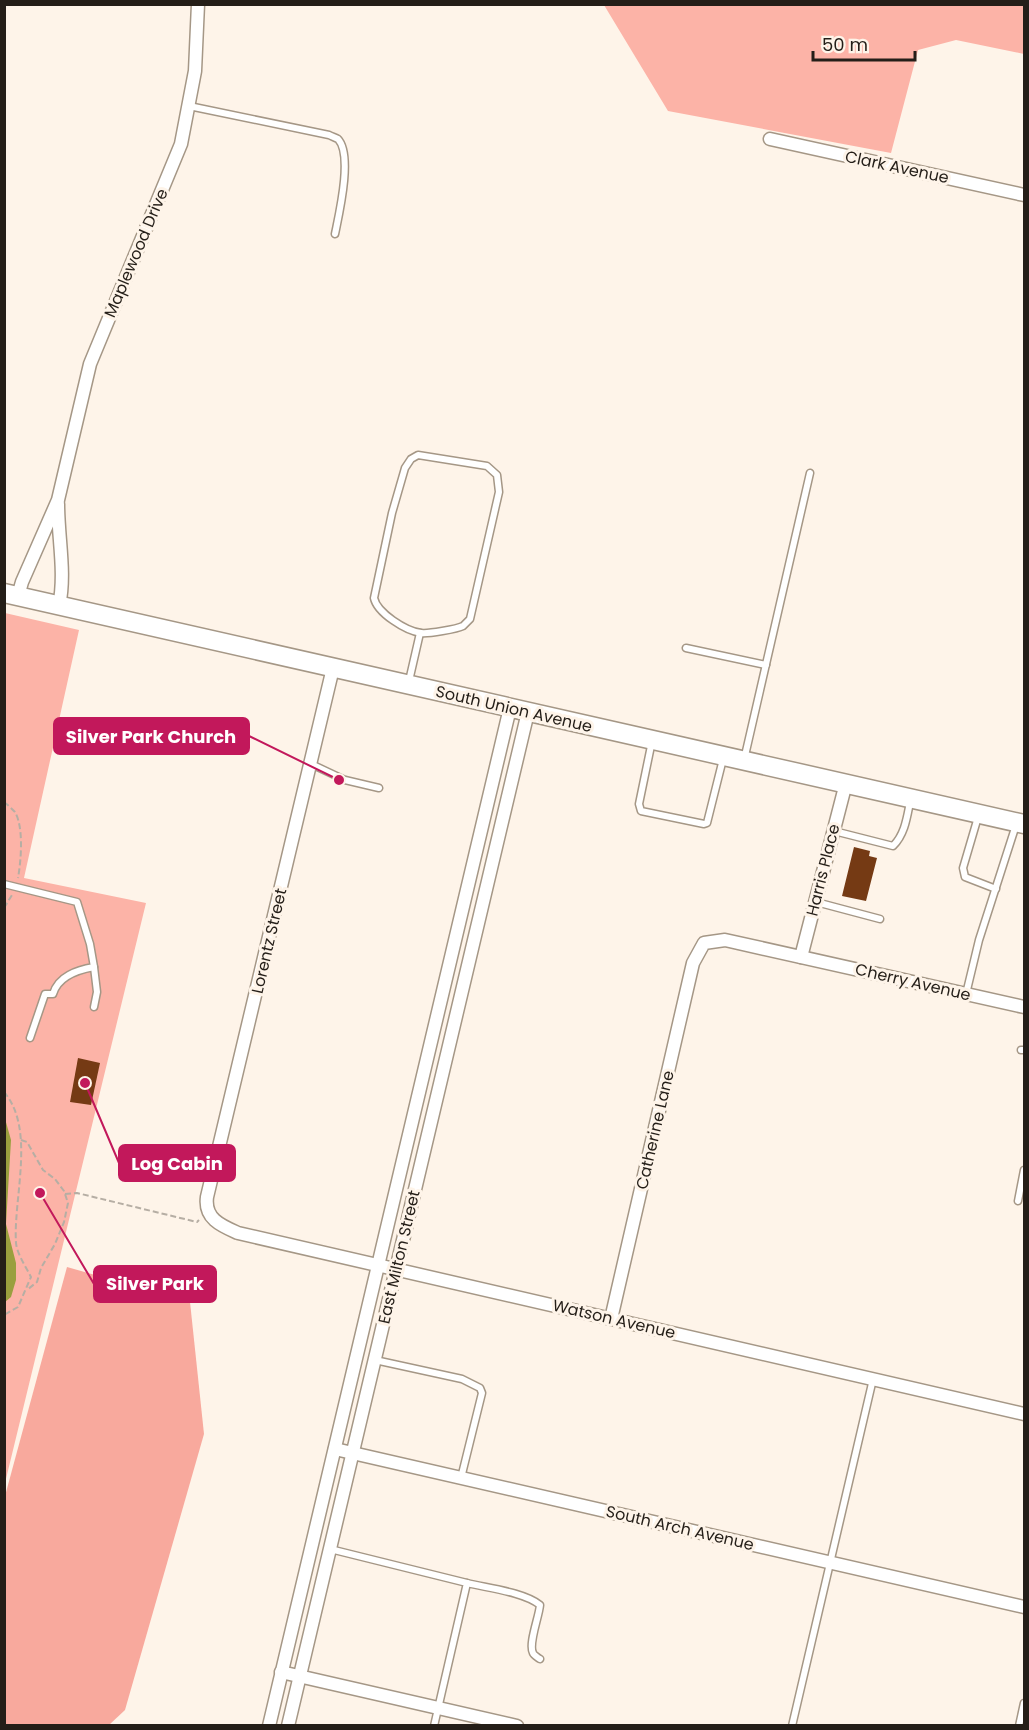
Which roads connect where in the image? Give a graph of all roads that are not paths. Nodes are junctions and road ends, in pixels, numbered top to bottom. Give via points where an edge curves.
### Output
1 (198, 4) edge
2 (189, 106) junction
3 (770, 139) dead end
4 (1024, 195) edge
5 (335, 234) dead end
6 (810, 473) dead end
7 (58, 500) junction
8 (11, 595) edge
9 (59, 606) junction
10 (420, 633) junction
11 (686, 648) dead end
12 (766, 665) junction
13 (333, 668) junction
14 (408, 685) junction
15 (510, 708) junction
16 (528, 712) junction
17 (652, 740) junction
18 (723, 756) junction
19 (744, 761) junction
20 (311, 764) junction
21 (846, 783) junction
22 (379, 788) dead end
23 (911, 798) junction
24 (979, 813) junction
25 (1021, 823) edge
26 (833, 831) junction
27 (480, 835) junction
28 (498, 839) junction
29 (4, 884) edge
30 (996, 889) junction
31 (815, 902) junction
32 (880, 919) dead end
33 (455, 941) junction
34 (705, 943) joint
35 (473, 945) junction
36 (801, 957) junction
37 (94, 967) junction
38 (966, 994) junction
39 (94, 1007) dead end
40 (1024, 1007) edge
41 (30, 1038) dead end
42 (430, 1048) junction
43 (447, 1053) junction
44 (405, 1154) junction
45 (423, 1157) junction
46 (1024, 1170) edge
47 (1018, 1201) dead end
48 (209, 1214) joint
49 (378, 1266) junction
50 (396, 1270) junction
51 (611, 1319) junction
52 (358, 1353) junction
53 (375, 1358) junction
54 (873, 1379) junction
55 (1024, 1414) edge
56 (335, 1449) junction
57 (353, 1453) junction
58 (461, 1478) junction
59 (312, 1545) junction
60 (330, 1550) junction
61 (831, 1563) junction
62 (467, 1583) junction
63 (1024, 1607) edge
64 (540, 1659) dead end
65 (281, 1672) junction
66 (300, 1676) junction
67 (1024, 1703) edge
68 (438, 1707) junction
69 (269, 1725) edge
70 (288, 1725) edge
71 (434, 1725) edge
72 (517, 1725) edge
73 (792, 1725) edge
74 (1019, 1725) edge

1 - 2 street, Maplewood Drive
2 - 5 lane via 337,138 342,146 344,180
2 - 7 street, Maplewood Drive via 181,144 90,364
3 - 4 street, Clark Avenue
6 - 12 lane
7 - 8 street, Maplewood Drive via 22,582
7 - 9 street, Maplewood Drive via 63,580
8 - 9 main road, South Union Avenue
9 - 13 main road, South Union Avenue
10 - 10 lane via 462,626 470,619 499,492 497,475 487,466 418,455 405,468 374,598 382,612
10 - 14 lane
11 - 12 lane
12 - 19 lane
13 - 14 main road, South Union Avenue
13 - 20 street, Lorentz Street
14 - 15 main road, South Union Avenue
15 - 16 main road, South Union Avenue
15 - 27 street, East Milton Street
16 - 17 main road, South Union Avenue
16 - 28 street, East Milton Street
17 - 18 main road, South Union Avenue
17 - 18 lane via 641,811 707,823
18 - 19 main road, South Union Avenue
19 - 21 main road, South Union Avenue
20 - 22 lane via 345,780
20 - 48 street, Lorentz Street via 207,1197
21 - 23 main road, South Union Avenue
21 - 26 street, Harris Place
23 - 24 main road, South Union Avenue
23 - 26 lane via 900,840 894,846
24 - 25 main road, South Union Avenue
24 - 30 lane via 963,868 965,878
25 - 30 lane
26 - 31 street, Harris Place
27 - 28 street
27 - 33 street, East Milton Street
28 - 35 street, East Milton Street
29 - 37 lane via 76,902
30 - 38 lane
31 - 32 lane
31 - 36 street, Harris Place
33 - 35 street
33 - 42 street, East Milton Street
34 - 36 street, Cherry Avenue via 725,940
34 - 51 street, Catherine Lane via 693,963
35 - 43 street, East Milton Street
36 - 38 street, Cherry Avenue
37 - 39 lane
37 - 41 lane via 69,974 52,994 45,994
38 - 40 street, Cherry Avenue
42 - 43 street
42 - 44 street, East Milton Street
43 - 45 street, East Milton Street
44 - 45 street
44 - 49 street, East Milton Street
45 - 50 street, East Milton Street
46 - 47 lane
48 - 49 street, Watson Avenue via 238,1233
49 - 50 street, Watson Avenue
49 - 52 street, East Milton Street
50 - 51 street, Watson Avenue
50 - 53 street, East Milton Street
51 - 54 street, Watson Avenue
52 - 53 street
52 - 56 street, East Milton Street
53 - 57 street, East Milton Street
53 - 58 lane via 462,1379 480,1388 482,1394
54 - 55 street, Watson Avenue
54 - 61 lane
56 - 57 street, South Arch Avenue
56 - 59 street, East Milton Street
57 - 58 street, South Arch Avenue
57 - 60 street, East Milton Street
58 - 61 street, South Arch Avenue
59 - 60 street
59 - 65 street, East Milton Street
60 - 62 lane
60 - 66 street, East Milton Street
61 - 63 street, South Arch Avenue
61 - 73 lane
62 - 64 lane via 521,1596 540,1605 531,1646
62 - 68 lane
65 - 66 street
65 - 69 street, East Milton Street
66 - 68 street
66 - 70 street, East Milton Street
67 - 74 lane
68 - 71 lane
68 - 72 street

